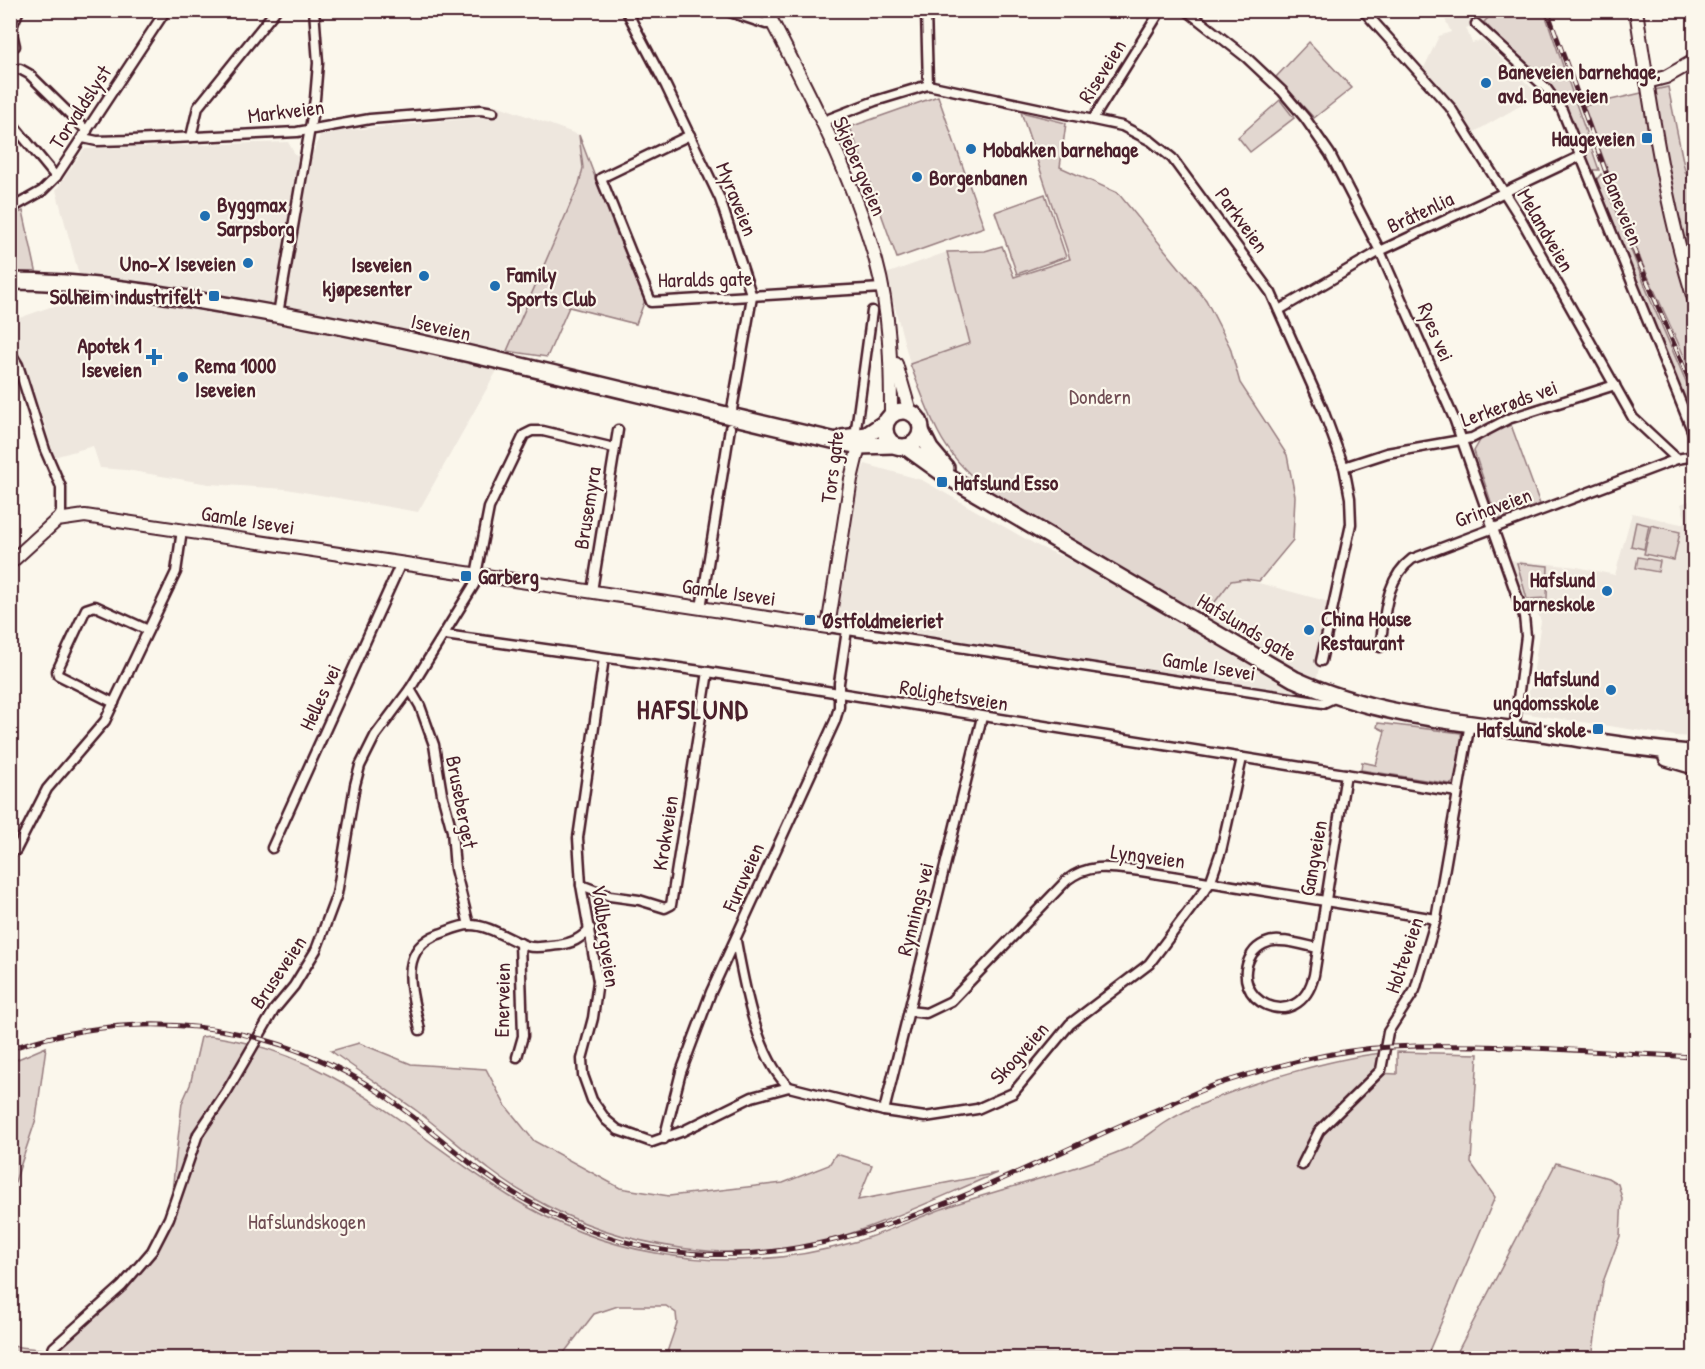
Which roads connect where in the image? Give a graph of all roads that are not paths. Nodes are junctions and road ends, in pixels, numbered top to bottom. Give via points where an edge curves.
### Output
1 (19, 10) edge
2 (166, 10) edge
3 (276, 10) edge
4 (314, 10) edge
5 (724, 10) edge
6 (766, 10) edge
7 (926, 10) edge
8 (1161, 10) edge
9 (1186, 10) edge
10 (1363, 10) edge
11 (1636, 10) edge
12 (629, 11) edge
13 (772, 24) junction
14 (1476, 24) dead end
15 (15, 46) dead end
16 (1695, 61) edge
17 (10, 70) edge
18 (1647, 82) junction
19 (928, 86) junction
20 (493, 112) dead end
21 (1093, 119) junction
22 (10, 121) edge
23 (821, 122) junction
24 (310, 130) junction
25 (85, 134) junction
26 (690, 135) junction
27 (191, 137) junction
28 (1581, 156) junction
29 (56, 177) junction
30 (1505, 194) junction
31 (10, 209) edge
32 (1380, 251) junction
33 (10, 281) edge
34 (882, 288) junction
35 (752, 297) junction
36 (1695, 299) edge
37 (1280, 310) junction
38 (872, 311) dead end
39 (278, 314) junction
40 (890, 345) junction
41 (10, 352) edge
42 (1615, 385) junction
43 (910, 412) junction
44 (889, 419) junction
45 (731, 422) junction
46 (618, 430) dead end
47 (921, 431) junction
48 (1695, 435) edge
49 (1462, 440) junction
50 (858, 441) junction
51 (900, 446) junction
52 (614, 448) junction
53 (1695, 456) edge
54 (1677, 459) junction
55 (1344, 467) junction
56 (963, 484) junction
57 (57, 520) junction
58 (1493, 526) junction
59 (182, 530) junction
60 (401, 562) junction
61 (10, 563) edge
62 (476, 574) junction
63 (592, 591) junction
64 (701, 608) junction
65 (828, 627) junction
66 (148, 630) junction
67 (847, 630) junction
68 (445, 635) junction
69 (1380, 647) dead end
70 (604, 658) junction
71 (1321, 661) dead end
72 (708, 672) junction
73 (410, 689) junction
74 (837, 694) junction
75 (1329, 700) junction
76 (114, 703) junction
77 (982, 717) junction
78 (1470, 723) junction
79 (1514, 730) junction
80 (1608, 744) junction
81 (1695, 753) edge
82 (1242, 758) junction
83 (1695, 766) edge
84 (1346, 774) junction
85 (1457, 792) junction
86 (272, 848) dead end
87 (16, 850) dead end
88 (1210, 883) junction
89 (581, 885) junction
90 (1324, 903) junction
91 (1436, 919) junction
92 (469, 925) junction
93 (590, 928) junction
94 (736, 941) junction
95 (520, 943) junction
96 (1317, 948) junction
97 (909, 1011) junction
98 (420, 1030) dead end
99 (517, 1057) dead end
100 (789, 1086) junction
101 (884, 1111) junction
102 (664, 1138) junction
103 (1302, 1166) dead end
104 (49, 1359) edge

1 - 15 street via 11,29
2 - 25 street, Torvaldslyst
3 - 27 street via 198,107
4 - 24 street via 318,63
5 - 13 street
6 - 13 street, Skjebergveien
7 - 19 street
8 - 21 street, Riseveien
9 - 32 street, Ryes vei via 1247,58 1305,118 1330,154
10 - 30 street, Melandveien via 1450,107
11 - 18 street
12 - 26 street, Myraveien
13 - 23 street, Skjebergveien
14 - 28 street, Baneveien via 1555,99
16 - 18 street
17 - 25 street via 20,69 29,74
18 - 36 street via 1675,231
19 - 21 street, Parkveien
19 - 23 street, Parkveien via 899,92
20 - 24 street, Markveien via 370,119
21 - 37 street, Parkveien via 1134,130 1172,158 1256,270
22 - 29 street
23 - 34 street, Skjebergveien via 861,216
24 - 27 street, Markveien
24 - 39 street
25 - 27 street, Markveien via 97,141
25 - 29 street, Torvaldslyst
26 - 35 street, Myraveien via 728,217
26 - 35 street, Haralds gate via 601,178 607,198 651,302
28 - 30 street, Bråtenlia
28 - 48 street, Baneveien
29 - 31 street, Torvaldslyst via 42,191
30 - 32 street, Bråtenlia
30 - 42 street, Melandveien
32 - 37 street, Bråtenlia
32 - 49 street, Ryes vei
33 - 39 highway, Iseveien via 146,292
34 - 35 street, Haralds gate
34 - 40 street, Skjebergveien
35 - 45 street, Myraveien
37 - 55 street, Parkveien
38 - 50 street, Tors gate
39 - 45 highway, Iseveien via 581,379
40 - 43 street, Skjebergveien
40 - 44 street, Skjebergveien
41 - 57 street via 61,487 61,512
42 - 49 street, Lerkerøds vei via 1508,419
42 - 54 street, Melandveien via 1634,418
43 - 44 highway via 900,411
43 - 47 highway via 919,420
44 - 50 highway, Iseveien
44 - 51 highway via 885,433
45 - 50 highway, Iseveien
45 - 64 street, Myraveien
46 - 52 street, Brusemyra
47 - 51 highway via 916,441
47 - 56 highway, Hafslunds gate via 937,459
49 - 55 street, Lerkerøds vei via 1388,453
49 - 58 street, Ryes vei
50 - 51 highway, Iseveien
50 - 65 street, Tors gate
51 - 56 highway, Hafslunds gate
52 - 62 street, Bruseveien via 543,431 524,435 489,508
52 - 63 street, Brusemyra
53 - 54 street
54 - 58 street, Grinaveien
55 - 71 street, Parkveien via 1351,524
56 - 75 highway, Hafslunds gate
57 - 59 street, Gamle Isevei via 85,516
57 - 61 street
58 - 69 street, Grinaveien via 1423,553 1402,567 1389,593
58 - 79 street, Ryes vei via 1526,621
59 - 60 street, Gamle Isevei
59 - 66 street via 176,572
60 - 62 street, Gamle Isevei
60 - 86 street, Helles vei
62 - 63 street, Gamle Isevei
62 - 68 street, Bruseveien via 474,585
63 - 64 street, Gamle Isevei
64 - 65 street, Gamle Isevei
65 - 67 street, Gamle Isevei
66 - 76 street
66 - 76 street via 95,606 86,609 57,671
67 - 74 street, Furuveien
67 - 75 street, Gamle Isevei
68 - 70 street, Rolighetsveien
68 - 73 street, Bruseveien
70 - 72 street, Rolighetsveien
70 - 89 street, Vollbergveien via 580,817
72 - 74 street, Rolighetsveien
72 - 89 street, Krokveien via 671,905 665,908 610,896
73 - 92 street, Bruseberget via 434,745
73 - 104 street, Bruseveien via 375,736 360,766 338,894 316,951 267,1021 198,1134 169,1218 152,1251 106,1301 54,1347
74 - 77 street, Rolighetsveien
74 - 94 street, Furuveien via 839,708 835,721
75 - 78 highway, Hafslunds gate
76 - 87 street via 100,729 46,789
77 - 82 street, Rolighetsveien
77 - 97 street, Rynnings vei
78 - 79 highway, Hafslunds gate
78 - 85 street, Holteveien
79 - 80 highway, Hafslunds gate
80 - 81 highway, Hafslunds gate
80 - 83 highway, Hafslunds gate
82 - 84 street, Rolighetsveien
82 - 88 street, Skogveien
84 - 85 street, Rolighetsveien
84 - 90 street, Gangveien
85 - 91 street, Holteveien
88 - 90 street, Lyngveien
88 - 97 street, Lyngveien via 1106,867 1083,870 1067,880 951,1001 926,1013
88 - 101 street, Skogveien via 1149,964 1070,1024 1010,1095 990,1105 949,1115 920,1117
89 - 93 street, Vollbergveien
90 - 91 street, Lyngveien
90 - 96 street, Gangveien
91 - 103 street, Holteveien via 1415,990 1388,1032 1381,1070 1319,1131
92 - 95 street
92 - 98 street via 430,938 413,954 411,981
93 - 95 street via 571,944 533,947
93 - 102 street, Vollbergveien via 598,981 594,1018 582,1059 585,1082 600,1112 618,1130 644,1141
94 - 100 street via 762,1041 778,1076
94 - 102 street, Furuveien via 692,1041
95 - 99 street, Enerveien via 523,1036
96 - 96 street, Gangveien via 1312,983 1298,1004 1274,1007 1261,1002 1250,991 1247,965 1261,945 1280,940
97 - 101 street, Rynnings vei
100 - 101 street, Skogveien
100 - 102 street, Vollbergveien via 752,1097

